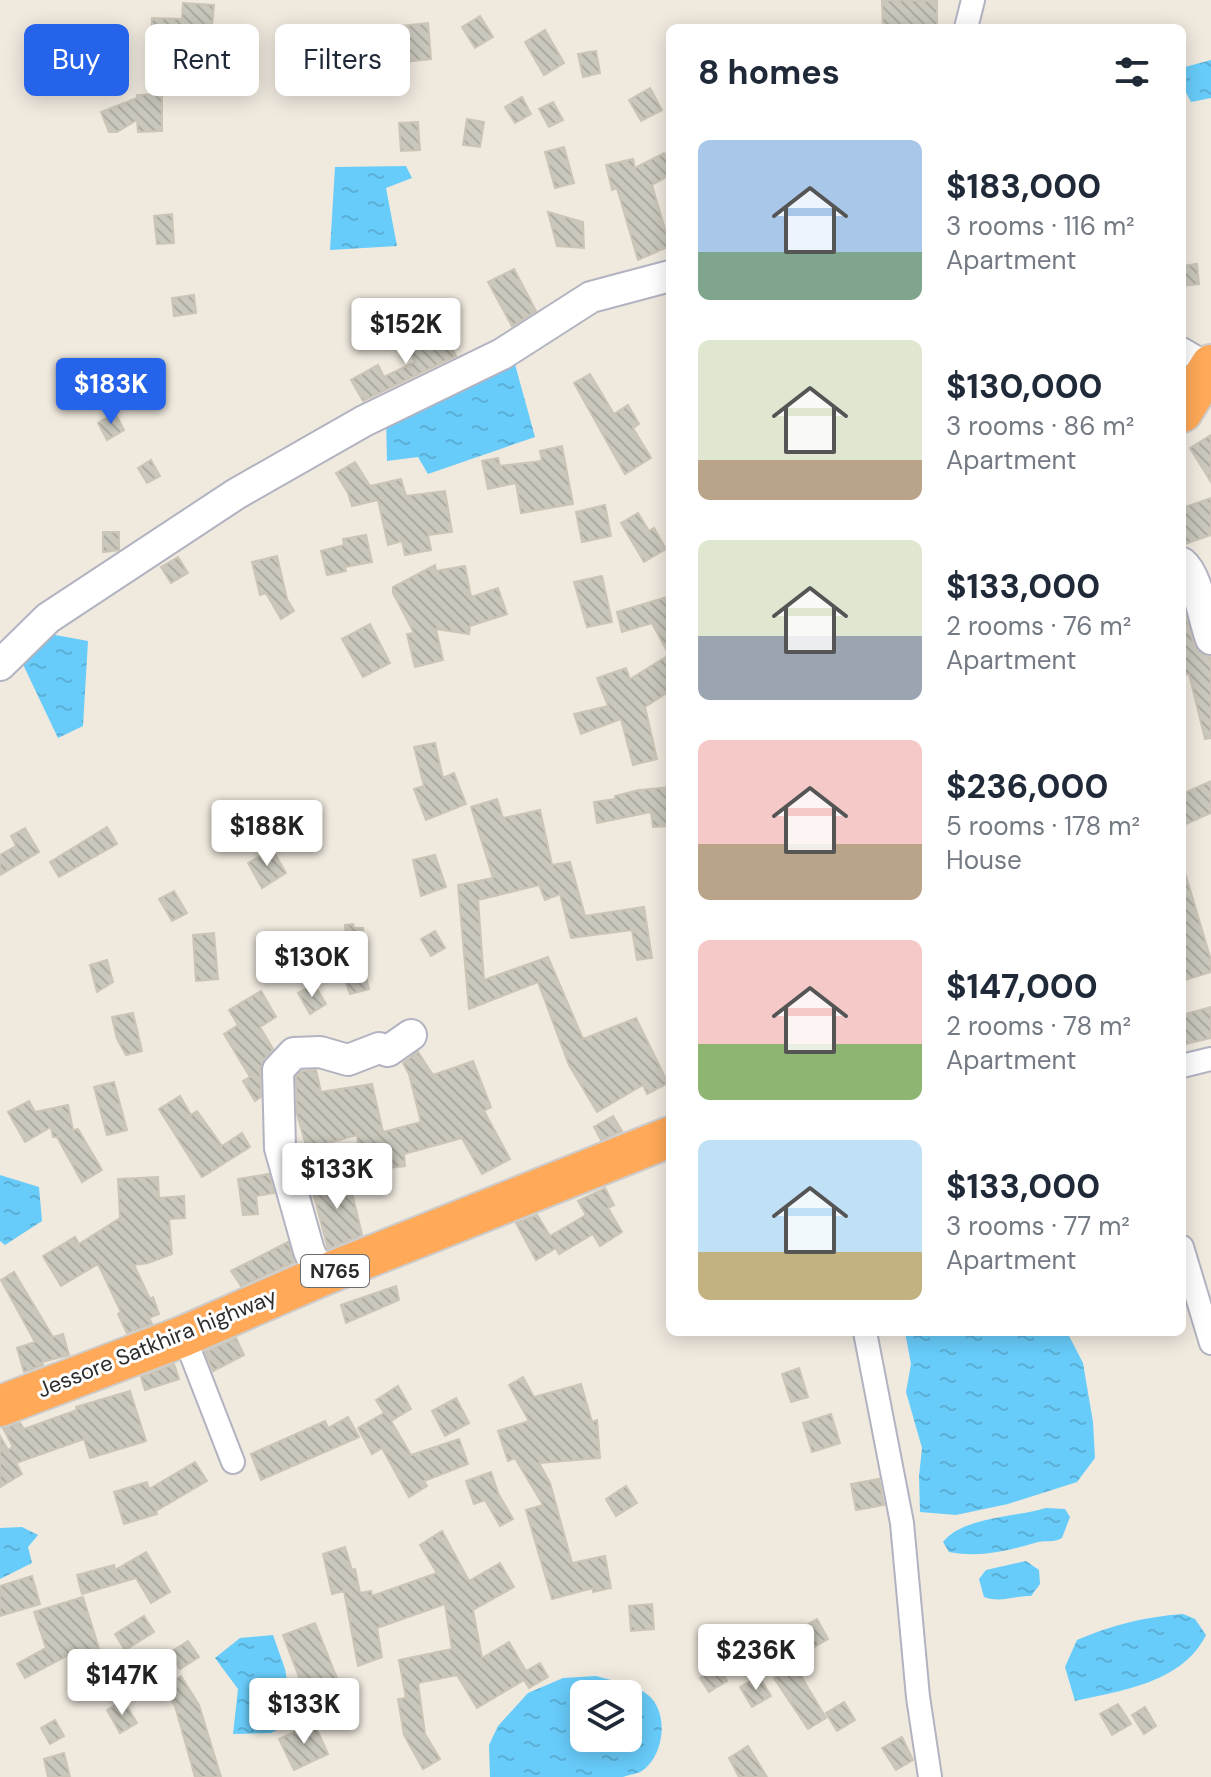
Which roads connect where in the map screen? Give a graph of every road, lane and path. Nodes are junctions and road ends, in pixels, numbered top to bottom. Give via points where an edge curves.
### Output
1 (973, 0) edge
2 (967, 24) edge
3 (666, 277) edge
4 (1186, 351) edge
5 (1211, 365) edge
6 (1186, 406) edge
7 (1186, 565) edge
8 (1211, 639) edge
9 (0, 665) edge
10 (411, 1035) dead end
11 (1211, 1059) edge
12 (1186, 1065) edge
13 (666, 1139) edge
14 (1186, 1260) edge
15 (321, 1276) junction
16 (184, 1336) junction
17 (866, 1336) edge
18 (1211, 1343) edge
19 (0, 1406) edge
20 (233, 1462) dead end
21 (930, 1777) edge

1 - 2 street
3 - 9 street via 591,297 502,354 364,421 236,494 48,618
4 - 5 street
5 - 6 highway
7 - 8 street
10 - 15 street via 388,1051 379,1048 348,1060 320,1052 294,1053 278,1070 280,1148
11 - 12 street
13 - 15 highway, Jessore Satkhira highway / N765
14 - 18 street
15 - 16 highway, Jessore Satkhira highway / N765
16 - 19 highway, Jessore Satkhira highway / N765
16 - 20 street
17 - 21 street via 902,1523

